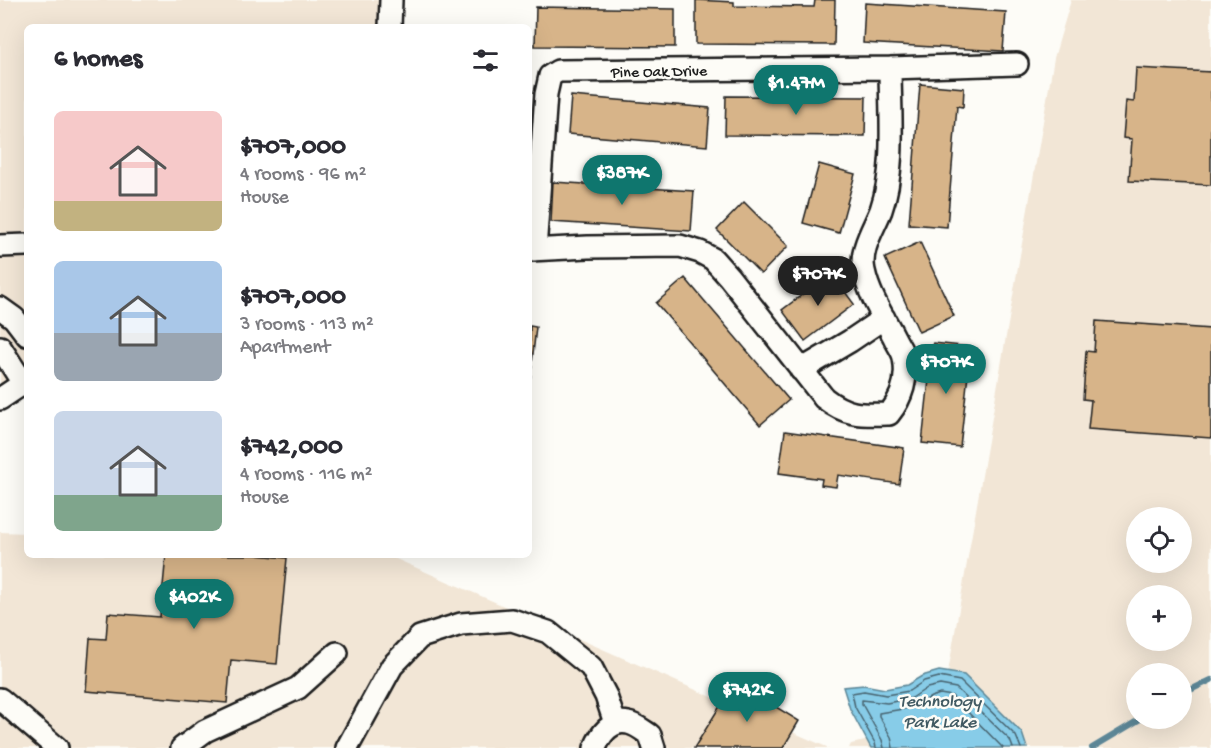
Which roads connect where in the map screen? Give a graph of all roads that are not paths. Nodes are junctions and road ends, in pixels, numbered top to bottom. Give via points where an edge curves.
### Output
1 (391, 0) edge
2 (390, 24) edge
3 (1017, 64) dead end
4 (890, 68) junction
5 (532, 241) edge
6 (24, 245) edge
7 (0, 246) edge
8 (532, 252) edge
9 (0, 308) edge
10 (884, 318) junction
11 (24, 331) edge
12 (0, 347) edge
13 (801, 370) junction
14 (24, 381) edge
15 (24, 383) edge
16 (0, 399) edge
17 (337, 653) dead end
18 (0, 699) edge
19 (615, 723) junction
20 (57, 748) edge
21 (182, 748) edge
22 (347, 748) edge
23 (595, 748) edge
24 (654, 748) edge

1 - 2 street
3 - 4 street, Pine Oak Drive
4 - 5 street, Pine Oak Drive via 558,71 550,76 546,94
4 - 10 street via 887,185 864,253 863,269
6 - 7 street
8 - 13 street via 680,246 700,252 713,259 729,277
9 - 11 street
10 - 13 street
10 - 13 street via 904,357 900,401 889,414 852,414 836,408
12 - 14 street
15 - 16 street
17 - 21 street via 298,688 205,731
18 - 20 street
19 - 22 street via 591,667 548,632 512,620 461,624 420,637 392,666
19 - 23 street via 600,736
19 - 24 street via 628,723 650,735

